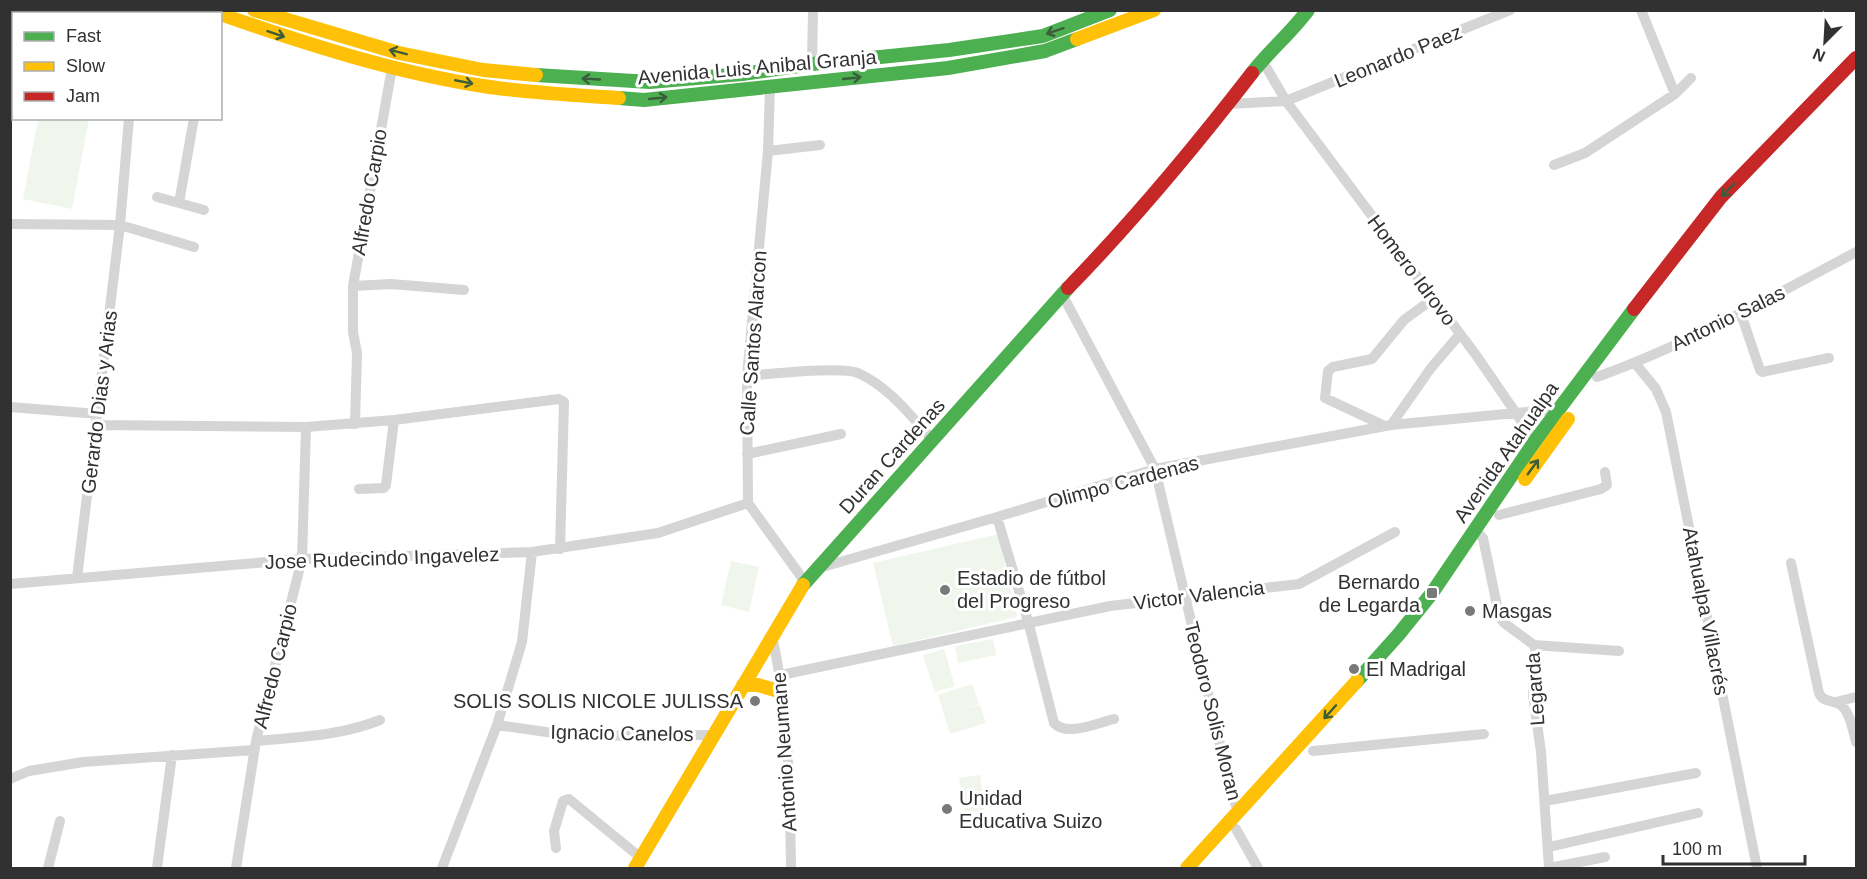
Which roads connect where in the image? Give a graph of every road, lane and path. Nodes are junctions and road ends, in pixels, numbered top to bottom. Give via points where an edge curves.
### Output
1 (254, 10) edge
2 (813, 10) edge
3 (1110, 10) edge
4 (1154, 10) edge
5 (1308, 10) edge
6 (1510, 10) edge
7 (1641, 10) edge
8 (222, 15) edge
9 (1857, 58) edge
10 (1262, 60) junction
11 (812, 64) junction
12 (392, 68) junction
13 (1857, 74) edge
14 (1691, 78) dead end
15 (770, 87) junction
16 (1675, 94) junction
17 (1286, 101) junction
18 (1227, 104) junction
19 (129, 120) edge
20 (194, 120) edge
21 (820, 145) dead end
22 (768, 151) junction
23 (1554, 165) dead end
24 (157, 197) dead end
25 (179, 203) junction
26 (204, 210) dead end
27 (10, 224) edge
28 (120, 225) junction
29 (194, 247) dead end
30 (1857, 252) edge
31 (353, 286) junction
32 (464, 290) dead end
33 (1062, 294) junction
34 (1434, 298) junction
35 (1741, 314) junction
36 (1460, 334) junction
37 (1829, 358) dead end
38 (1635, 363) junction
39 (747, 376) junction
40 (1597, 377) junction
41 (10, 407) edge
42 (1560, 408) junction
43 (1515, 413) junction
44 (97, 419) junction
45 (394, 420) junction
46 (355, 424) junction
47 (1388, 426) junction
48 (306, 427) junction
49 (841, 434) dead end
50 (933, 440) junction
51 (1535, 441) junction
52 (747, 454) junction
53 (1155, 469) junction
54 (1605, 472) dead end
55 (359, 489) dead end
56 (748, 503) junction
57 (1499, 515) junction
58 (997, 517) junction
59 (1395, 532) dead end
60 (1479, 534) junction
61 (560, 549) junction
62 (532, 552) junction
63 (303, 560) junction
64 (1791, 563) dead end
65 (817, 568) junction
66 (77, 578) junction
67 (804, 582) junction
68 (10, 584) edge
69 (1185, 597) junction
70 (1028, 621) junction
71 (772, 636) junction
72 (1534, 645) junction
73 (1619, 651) dead end
74 (781, 675) junction
75 (743, 685) junction
76 (782, 692) junction
77 (1857, 698) edge
78 (1836, 702) junction
79 (1114, 719) dead end
80 (380, 720) dead end
81 (497, 725) junction
82 (1484, 734) dead end
83 (712, 735) junction
84 (1857, 742) edge
85 (255, 746) junction
86 (1313, 751) junction
87 (172, 755) junction
88 (1696, 773) dead end
89 (10, 779) edge
90 (1545, 801) junction
91 (1240, 813) junction
92 (1698, 813) dead end
93 (60, 821) dead end
94 (1236, 829) junction
95 (1549, 847) junction
96 (556, 848) dead end
97 (1605, 857) dead end
98 (638, 863) edge
99 (48, 868) edge
100 (157, 868) edge
101 (236, 868) edge
102 (442, 868) edge
103 (791, 868) edge
104 (1187, 868) edge
105 (1203, 868) edge
106 (1258, 868) edge
107 (1549, 868) edge
108 (1757, 868) edge

11 -> 1 main road, Avenida Luis Anibal Granja via 650,82 483,70 399,53
2 - 11 street
3 -> 11 main road, Avenida Luis Anibal Granja via 1043,36
15 -> 4 main road, Avenida Luis Anibal Granja via 948,68 1045,51
5 - 10 main road, Duran Cardenas
6 - 17 street, Leonardo Paez
7 - 16 street
8 -> 12 main road, Avenida Luis Anibal Granja
9 -> 42 main road, Avenida Atahualpa via 1721,197
10 - 17 street, Homero Idrovo
10 - 18 main road, Duran Cardenas
12 -> 15 main road, Avenida Luis Anibal Granja via 495,87 644,100
12 - 31 street, Alfredo Carpio
13 - 40 main road, Avenida Atahualpa via 1720,216
14 - 16 street
15 - 22 street, Calle Santos Alarcon
16 - 23 street via 1585,153
17 - 18 street
17 - 34 street, Homero Idrovo
18 - 33 main road, Duran Cardenas
19 - 28 street, Gerardo Dias y Arias
20 - 25 street
21 - 22 street
22 - 39 street, Calle Santos Alarcon
24 - 25 street
25 - 26 street
27 - 28 street
28 - 29 street
28 - 44 street, Gerardo Dias y Arias
30 - 35 street, Antonio Salas
31 - 32 street via 391,284
31 - 46 street, Alfredo Carpio via 357,353
33 - 50 main road, Duran Cardenas
33 - 53 street, Teodoro Solis Moran
34 - 36 street, Homero Idrovo
34 - 47 street via 1404,320 1372,358 1328,371 1324,398
35 - 37 street via 1762,372
35 - 38 street, Antonio Salas
36 - 43 street, Homero Idrovo
36 - 47 street
38 - 40 street, Antonio Salas
38 - 108 street, Atahualpa Villacrés via 1656,389 1666,412
39 - 50 street via 856,372 889,393
39 - 52 street, Calle Santos Alarcon
57 -> 40 main road, Avenida Atahualpa
41 - 44 street
42 - 43 street, Olimpo Cardenas
42 - 51 main road, Avenida Atahualpa
43 - 47 street, Olimpo Cardenas
43 - 51 street, Homero Idrovo
44 - 48 street
44 - 66 street, Gerardo Dias y Arias
45 - 46 street
45 - 55 street via 386,485
45 - 61 street via 553,398 564,402
46 - 48 street
47 - 53 street, Olimpo Cardenas
48 - 63 street, Alfredo Carpio
49 - 52 street
50 - 65 main road, Duran Cardenas
51 - 60 main road, Avenida Atahualpa
52 - 56 street, Calle Santos Alarcon
53 - 58 street, Olimpo Cardenas
53 - 69 street, Teodoro Solis Moran
54 - 57 street via 1607,485 1601,489
56 - 61 street, Jose Rudecindo Ingavelez via 658,533
56 - 67 street
57 - 60 main road, Avenida Atahualpa
58 - 65 street, Olimpo Cardenas
58 - 70 street
59 - 69 street, Victor Valencia via 1299,584
60 - 72 street, Legarda via 1499,615
60 - 86 main road, Avenida Atahualpa via 1418,624
60 -> 91 main road, Avenida Atahualpa via 1399,634
61 - 62 street, Jose Rudecindo Ingavelez
62 - 63 street, Jose Rudecindo Ingavelez
62 - 81 street via 522,642
63 - 66 street, Jose Rudecindo Ingavelez
63 - 85 street, Alfredo Carpio
64 - 78 street via 1819,693 1827,702
65 - 67 main road, Duran Cardenas
66 - 68 street, Jose Rudecindo Ingavelez
67 - 71 main road, Duran Cardenas
69 - 70 street, Victor Valencia
69 - 91 street, Teodoro Solis Moran via 1233,799
70 - 74 street, Victor Valencia
70 - 79 street via 1054,723 1067,729
71 - 74 street, Antonio Neumane
71 - 75 main road, Duran Cardenas
72 - 73 street
72 - 90 street, Legarda via 1534,711
74 - 76 street, Antonio Neumane
75 - 76 main road
75 - 83 main road, Duran Cardenas
76 - 103 street, Antonio Neumane
77 - 78 street
78 - 84 street via 1846,711
80 - 85 street via 330,734
81 - 83 street, Ignacio Canelos via 574,736
81 - 102 street
82 - 86 street
83 - 98 main road, Duran Cardenas
85 - 87 street
85 - 101 street, Alfredo Carpio
86 - 94 main road, Avenida Atahualpa
87 - 89 street via 63,765
87 - 100 street
88 - 90 street
90 - 95 street, Legarda
91 - 104 main road, Avenida Atahualpa
92 - 95 street
93 - 99 street
94 - 105 main road, Avenida Atahualpa
94 - 106 street
95 - 107 street, Legarda
96 - 98 street via 554,831 563,801 569,799
97 - 107 street

